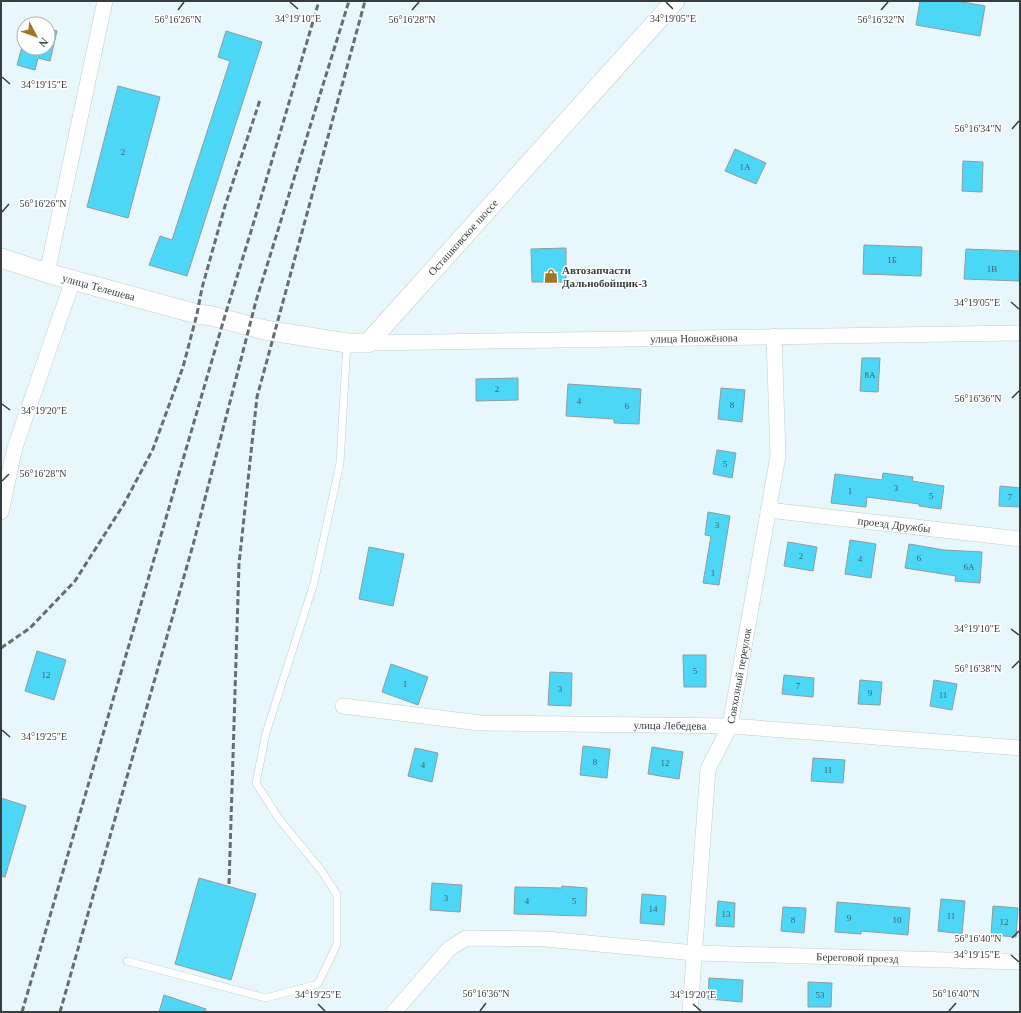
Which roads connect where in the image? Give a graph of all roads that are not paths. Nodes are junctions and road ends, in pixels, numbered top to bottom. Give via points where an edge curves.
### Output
1 (105, 1) edge
2 (674, 1) edge
3 (1, 258) edge
4 (47, 273) junction
5 (73, 280) junction
6 (1020, 333) edge
7 (774, 336) junction
8 (347, 343) junction
9 (368, 343) junction
10 (768, 510) junction
11 (1, 512) edge
12 (1020, 539) edge
13 (344, 706) dead end
14 (730, 726) junction
15 (1020, 748) edge
16 (695, 953) junction
17 (127, 961) dead end
18 (1020, 962) edge
19 (394, 1012) edge
20 (690, 1012) edge

1 - 4 street
2 - 9 street, Осташковское шоссе
3 - 4 street, улица Телешева
4 - 5 street, улица Телешева
5 - 8 street, улица Телешева via 265,330
5 - 11 street via 15,447
6 - 7 street, улица Новожёнова
7 - 9 street, улица Новожёнова
7 - 10 street, Совхозный переулок via 778,456
8 - 9 street
8 - 17 lane via 340,463 314,583 266,732 256,784 279,819 321,870 337,895 337,944 318,984 266,998
10 - 12 street, проезд Дружбы
10 - 14 street, Совхозный переулок
13 - 14 street, улица Лебедева via 480,723
14 - 15 street, улица Лебедева
14 - 16 street, Совхозный переулок via 708,769
16 - 18 street, Береговой проезд
16 - 19 street, Береговой проезд via 545,939 466,938 449,949
16 - 20 street, Совхозный переулок

